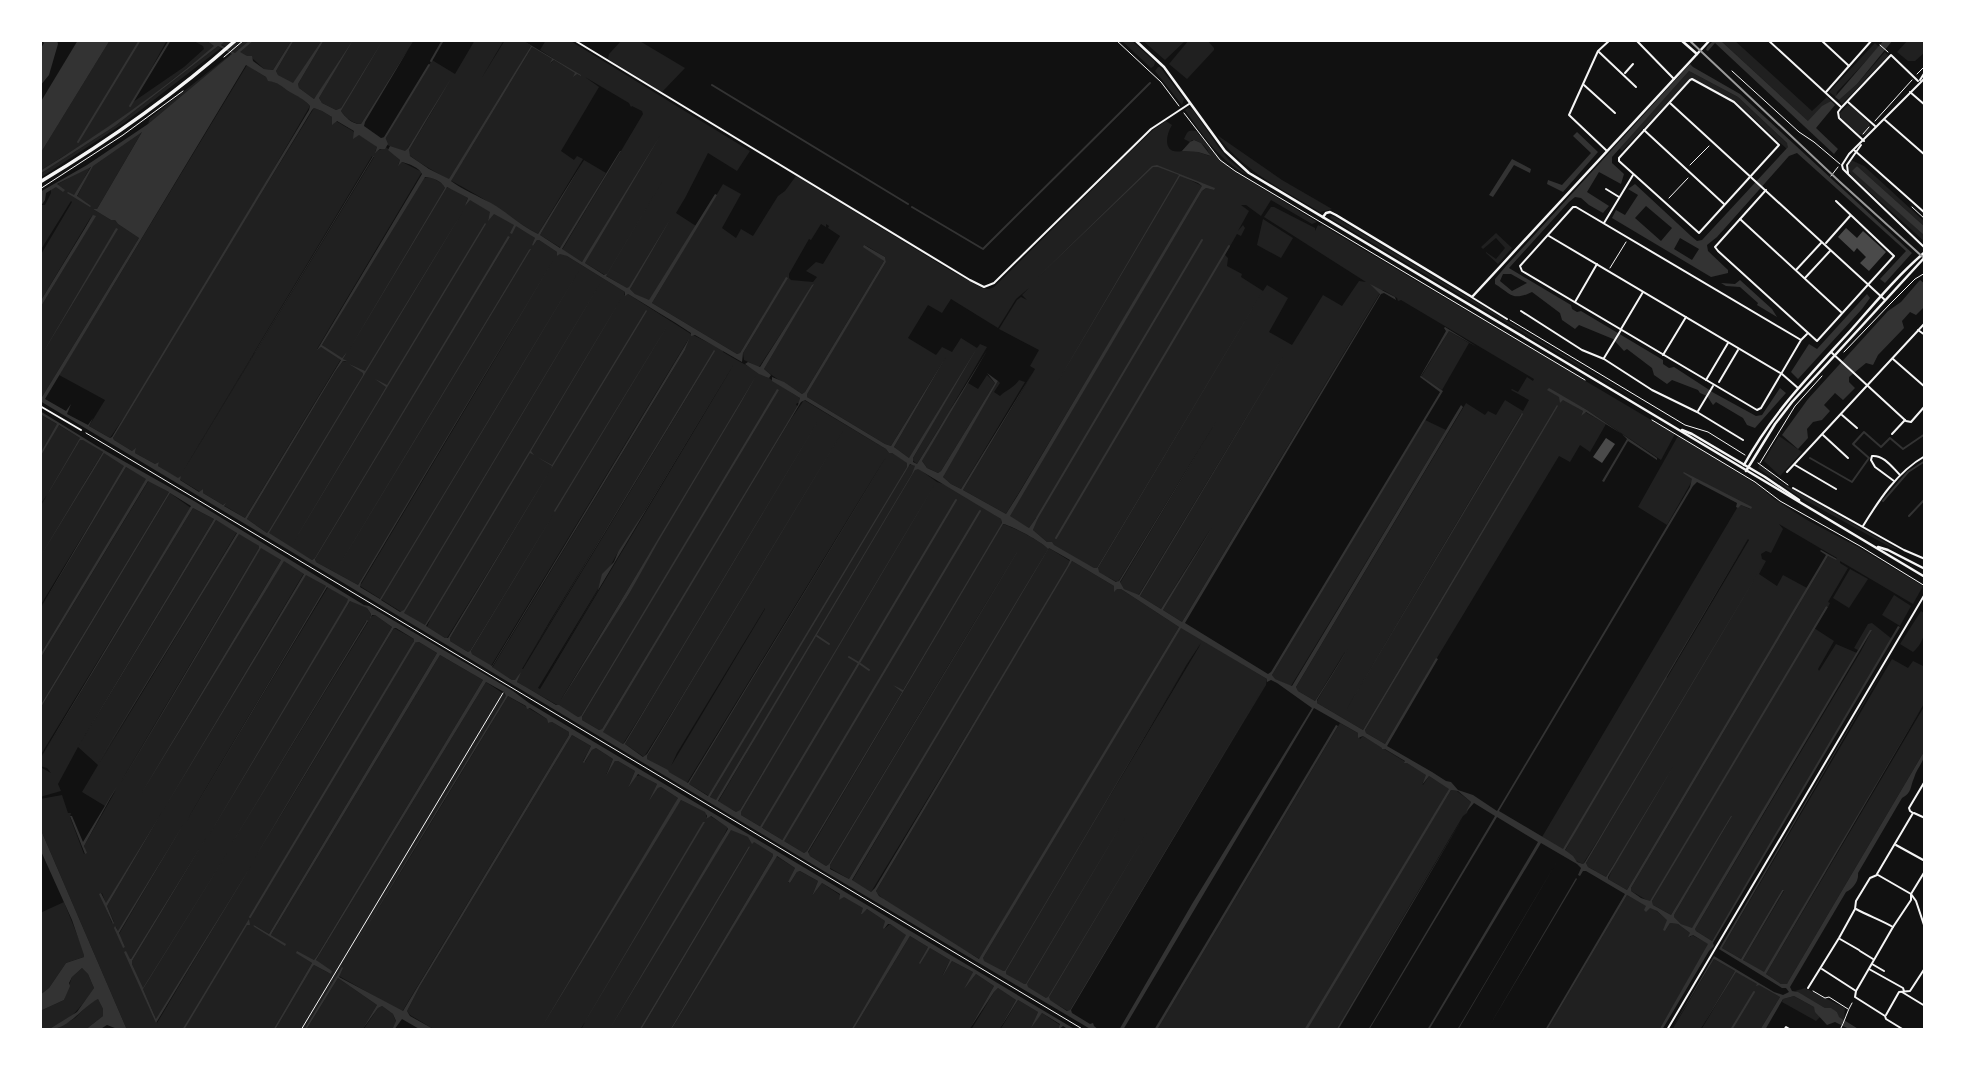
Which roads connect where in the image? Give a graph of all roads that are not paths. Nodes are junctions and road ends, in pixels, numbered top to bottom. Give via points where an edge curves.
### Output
1 (236, 40) edge
2 (574, 40) edge
3 (1135, 40) edge
4 (1610, 40) edge
5 (1636, 40) edge
6 (1681, 40) edge
7 (1710, 40) edge
8 (1768, 40) edge
9 (1821, 40) edge
10 (1872, 40) edge
11 (1598, 51) junction
12 (1697, 54) junction
13 (1633, 64) dead end
14 (1849, 66) junction
15 (1732, 71) dead end
16 (1925, 72) edge
17 (1623, 75) junction
18 (1925, 78) edge
19 (1674, 79) junction
20 (1919, 82) junction
21 (1583, 84) junction
22 (1636, 87) dead end
23 (1910, 91) junction
24 (1825, 93) junction
25 (1670, 102) junction
26 (1847, 102) junction
27 (1190, 103) junction
28 (1925, 105) edge
29 (1842, 108) junction
30 (1615, 113) dead end
31 (1884, 119) junction
32 (1876, 127) junction
33 (1644, 130) junction
34 (1864, 141) junction
35 (1607, 150) junction
36 (1855, 151) junction
37 (1925, 155) edge
38 (1842, 165) junction
39 (1634, 174) junction
40 (1849, 175) junction
41 (1751, 176) junction
42 (40, 182) edge
43 (1606, 189) dead end
44 (1765, 189) junction
45 (1620, 197) junction
46 (1836, 201) dead end
47 (1725, 205) junction
48 (1925, 213) edge
49 (1851, 215) junction
50 (1323, 218) junction
51 (1740, 219) junction
52 (1320, 222) dead end
53 (1604, 223) junction
54 (1548, 235) junction
55 (1823, 243) junction
56 (1830, 250) junction
57 (1925, 252) edge
58 (1597, 264) junction
59 (1796, 270) junction
60 (1804, 278) junction
61 (1868, 284) junction
62 (1644, 291) junction
63 (1882, 296) junction
64 (1472, 297) junction
65 (1885, 300) junction
66 (1575, 302) junction
67 (1521, 311) dead end
68 (1842, 313) junction
69 (1686, 317) junction
70 (1507, 319) road end
71 (1925, 323) edge
72 (1621, 329) junction
73 (1919, 330) junction
74 (1807, 334) junction
75 (1925, 335) edge
76 (1801, 340) junction
77 (1728, 342) junction
78 (1739, 348) junction
79 (1831, 352) junction
80 (1663, 355) junction
81 (1836, 358) junction
82 (1893, 358) junction
83 (1604, 359) junction
84 (1782, 374) junction
85 (1706, 380) junction
86 (1719, 382) dead end
87 (1713, 384) junction
88 (1867, 386) junction
89 (1925, 387) edge
90 (1800, 390) junction
91 (1788, 399) junction
92 (1792, 402) junction
93 (40, 406) edge
94 (1925, 406) edge
95 (1698, 412) junction
96 (1841, 414) junction
97 (1905, 420) junction
98 (1771, 421) junction
99 (1775, 424) junction
100 (1857, 428) dead end
101 (81, 430) road end
102 (1892, 434) dead end
103 (1822, 435) junction
104 (1743, 440) dead end
105 (1925, 456) edge
106 (1848, 458) dead end
107 (1794, 465) junction
108 (1743, 466) junction
109 (1747, 469) junction
110 (1787, 472) dead end
111 (1900, 476) junction
112 (1895, 482) junction
113 (1793, 488) road end
114 (1836, 489) dead end
115 (1862, 527) junction
116 (1875, 546) junction
117 (1925, 559) edge
118 (1925, 569) edge
119 (1925, 577) edge
120 (1925, 594) edge
121 (1925, 781) edge
122 (1913, 813) junction
123 (1925, 818) edge
124 (1895, 844) junction
125 (1925, 860) edge
126 (1925, 871) edge
127 (1877, 875) junction
128 (1911, 894) junction
129 (1855, 909) junction
130 (1893, 927) junction
131 (1925, 928) edge
132 (1839, 938) junction
133 (1874, 959) junction
134 (1871, 964) junction
135 (1925, 968) edge
136 (1821, 969) junction
137 (1869, 969) junction
138 (1884, 971) dead end
139 (1808, 988) road end
140 (1856, 991) junction
141 (1903, 992) junction
142 (1925, 1006) edge
143 (1885, 1016) junction
144 (1667, 1030) edge
145 (1784, 1030) edge
146 (1791, 1030) edge
147 (1904, 1030) edge

1 - 42 highway via 158,105
2 - 27 street via 984,286 995,283 1151,129
3 - 27 street via 1164,67
4 - 11 street
5 - 19 street
6 - 12 street
7 - 12 street
8 - 24 street
9 - 14 street
10 - 14 street
11 - 17 street
11 - 21 street
12 - 19 street
13 - 17 street
14 - 24 street
15 - 38 lane
16 - 20 street
17 - 22 street
18 - 20 street
19 - 35 street
20 - 23 street
20 - 26 street via 1891,55
21 - 30 street
21 - 35 street via 1569,114
23 - 28 street
23 - 31 street
24 - 29 street
25 - 33 street
25 - 41 street
25 - 41 street via 1692,79 1734,102 1779,145
26 - 29 street
26 - 32 street
27 - 50 street via 1225,151 1249,173
29 - 34 street via 1839,118
31 - 32 street
31 - 37 street
32 - 34 street
33 - 39 street via 1619,158
33 - 47 street
34 - 36 street
35 - 64 street
36 - 38 street
36 - 40 street via 1847,164
36 - 48 street
38 - 40 street
39 - 45 street
39 - 47 street via 1699,233
40 - 57 street
41 - 44 street
41 - 47 street
43 - 45 street
44 - 51 street
44 - 55 street
45 - 53 street
46 - 49 street
49 - 55 street
49 - 61 street via 1894,255
50 - 52 street
50 - 64 street via 1330,212 1336,215
50 - 108 street
51 - 59 street
51 - 74 street via 1715,247
53 - 54 street via 1574,206
53 - 76 street
54 - 58 street
54 - 66 street via 1520,268
55 - 56 street
55 - 59 street
56 - 60 street
56 - 61 street
57 - 63 street
57 - 65 street
58 - 62 street
58 - 66 street
59 - 60 street
60 - 68 street
61 - 63 street
61 - 68 street
62 - 69 street
62 - 72 street
63 - 65 street
63 - 79 street
64 - 70 street
65 - 81 street
66 - 72 street
67 - 83 street
68 - 74 street via 1816,341
69 - 77 street
69 - 80 street
71 - 73 street
72 - 80 street
72 - 83 street
73 - 75 street
73 - 82 street
74 - 76 street
76 - 84 street
77 - 78 street
77 - 85 street
78 - 84 street
78 - 86 street
79 - 81 street
79 - 90 street
80 - 85 street
81 - 88 street
81 - 90 street
82 - 88 street
82 - 89 street
83 - 95 street
84 - 87 street via 1757,410
84 - 90 street
85 - 87 street
87 - 95 street
88 - 96 street
88 - 97 street
90 - 91 street
90 - 92 street
91 - 92 street
91 - 98 street
92 - 99 street
93 - 101 street
94 - 97 street via 1911,422
95 - 104 street
96 - 100 street
96 - 103 street
97 - 102 street
98 - 99 street
98 - 108 street
99 - 109 street
103 - 106 street
103 - 107 street
105 - 111 street
107 - 110 street
107 - 114 street
108 - 109 street
109 - 116 street
111 - 112 street
111 - 112 street via 1884,459 1872,456 1875,467
112 - 115 street
113 - 115 street
115 - 117 street
116 - 118 street
116 - 119 street
120 - 144 street
121 - 122 street via 1909,807
122 - 123 street
122 - 124 street
124 - 125 street
124 - 127 street
126 - 128 street
127 - 128 street
127 - 129 street via 1870,878
128 - 130 street
128 - 131 street
129 - 130 street
129 - 132 street
130 - 133 street
132 - 133 street
132 - 136 street
133 - 134 street
134 - 137 street
134 - 138 street
135 - 141 street via 1910,991
136 - 139 street
136 - 140 street
137 - 140 street
137 - 141 street
140 - 143 street via 1855,997
141 - 142 street
141 - 143 street
143 - 147 street
145 - 146 street

